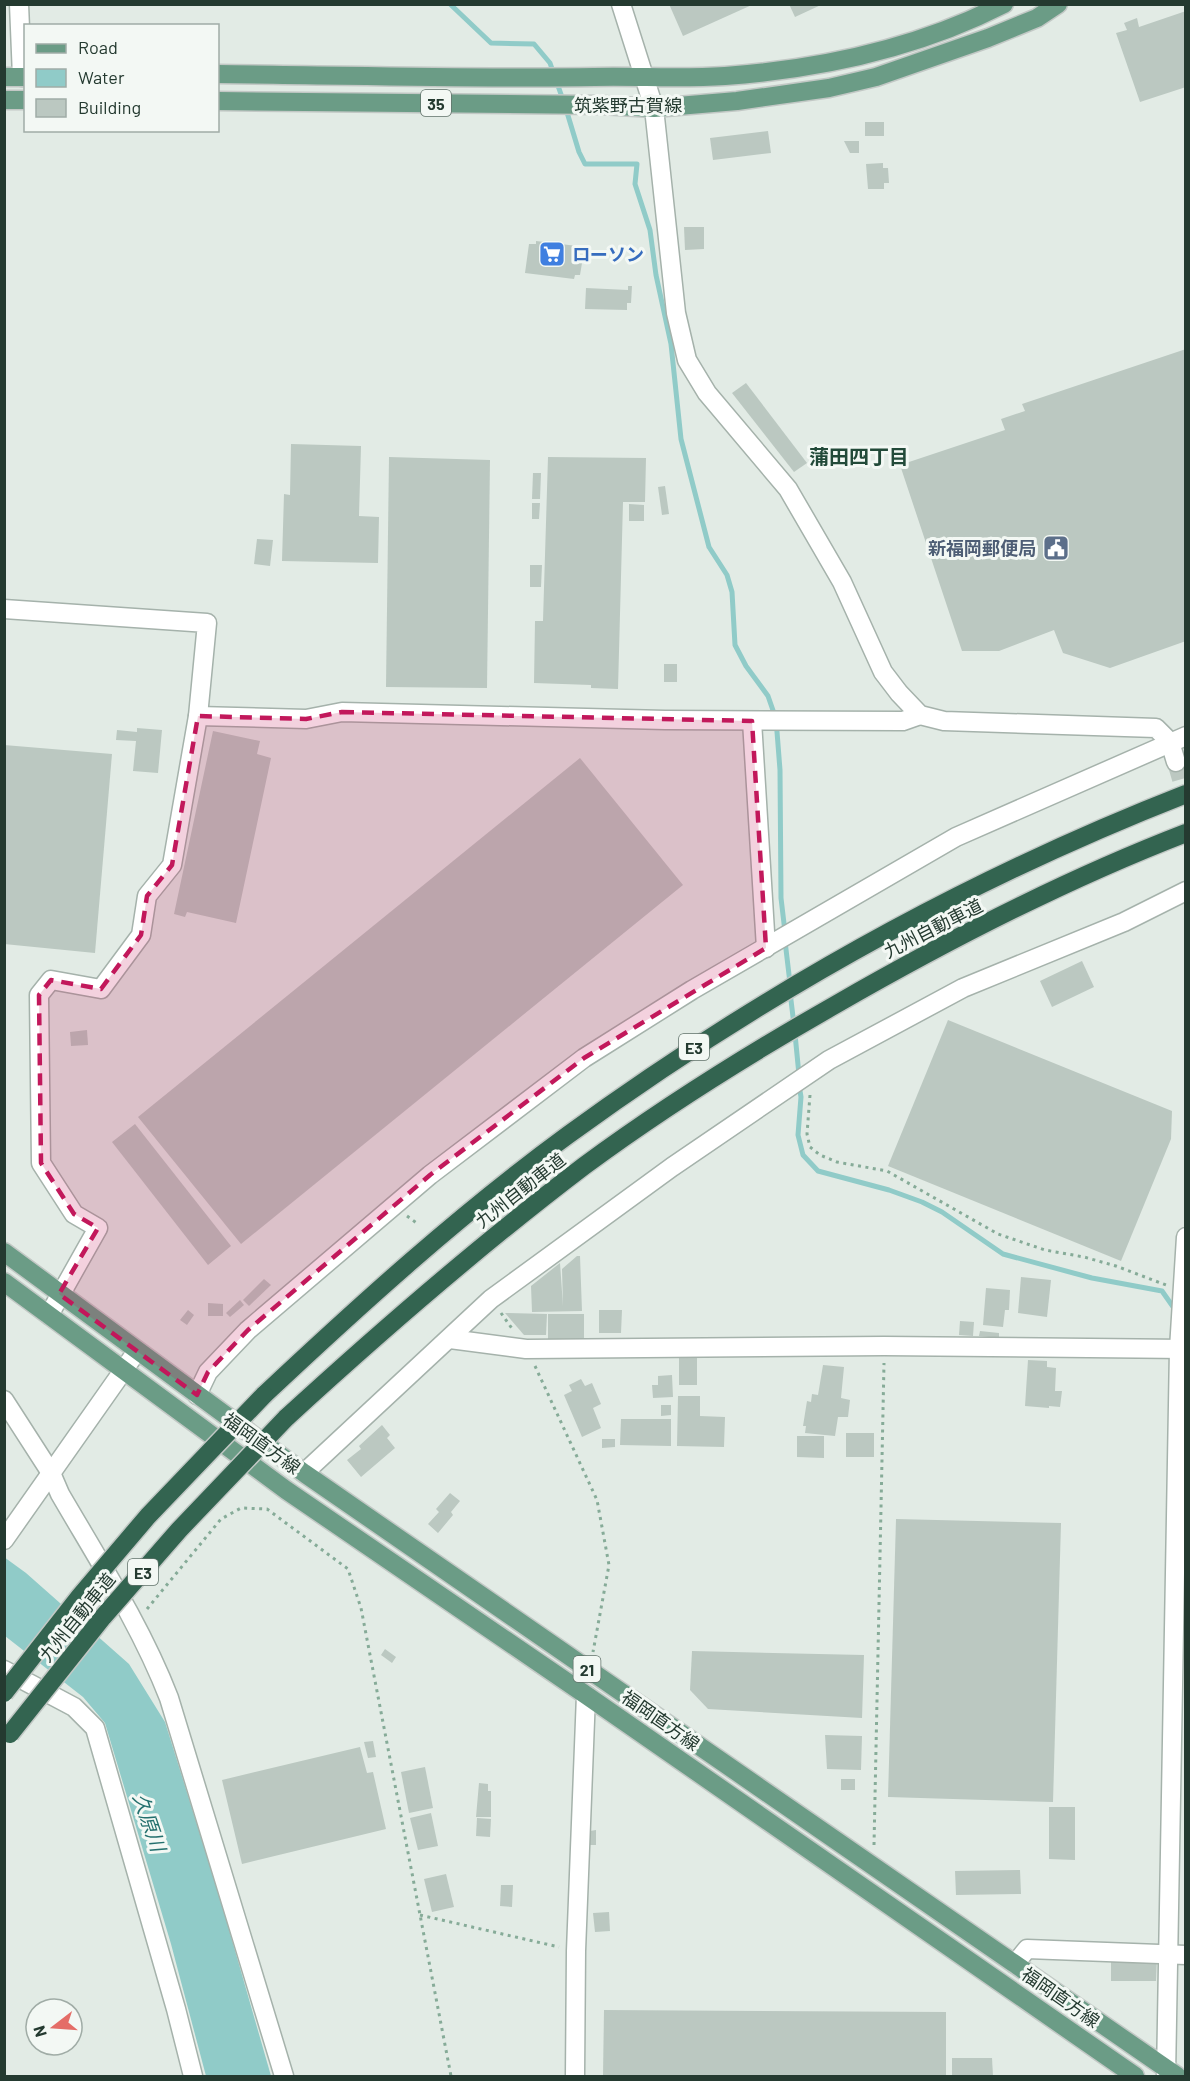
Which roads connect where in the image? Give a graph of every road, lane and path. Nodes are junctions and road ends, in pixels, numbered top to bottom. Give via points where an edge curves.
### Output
1 (19, 4) edge
2 (621, 4) edge
3 (1004, 4) edge
4 (1058, 4) edge
5 (219, 74) edge
6 (17, 77) edge
7 (644, 78) junction
8 (4, 100) edge
9 (24, 100) edge
10 (219, 101) edge
11 (654, 108) junction
12 (4, 609) edge
13 (920, 715) junction
14 (198, 716) junction
15 (752, 721) junction
16 (1178, 739) edge
17 (1176, 762) tunnel mouth
18 (1185, 794) edge
19 (1185, 834) edge
20 (1185, 891) edge
21 (766, 948) junction
22 (810, 1072) junction
23 (1185, 1237) edge
24 (4, 1252) edge
25 (4, 1282) edge
26 (59, 1294) junction
27 (1182, 1294) junction
28 (491, 1299) junction
29 (49, 1315) junction
30 (450, 1339) junction
31 (884, 1346) junction
32 (526, 1349) junction
33 (1182, 1349) edge
34 (137, 1351) junction
35 (122, 1371) junction
36 (197, 1395) junction
37 (4, 1400) edge
38 (51, 1473) junction
39 (304, 1473) junction
40 (8, 1534) edge
41 (135, 1623) junction
42 (4, 1670) edge
43 (590, 1671) junction
44 (4, 1693) edge
45 (586, 1695) junction
46 (7, 1738) edge
47 (866, 1862) junction
48 (420, 1915) junction
49 (576, 1951) junction
50 (1177, 1955) edge
51 (1015, 1964) junction
52 (1170, 2074) edge
53 (193, 2076) edge
54 (284, 2076) edge
55 (451, 2076) edge
56 (575, 2076) edge
57 (1135, 2076) edge

1 - 6 street
2 - 7 street
3 - 7 main road, 筑紫野古賀線 / 35 via 907,44 818,66 724,76
4 - 11 main road, 筑紫野古賀線 / 35 via 1037,18 988,38 876,77 737,101
5 - 7 main road, 筑紫野古賀線 / 35
7 - 11 street
8 - 9 main road
10 - 11 main road, 筑紫野古賀線 / 35
11 - 13 street via 676,313 687,360 707,393 788,489 842,582 883,672
12 - 14 street via 207,623
13 - 15 street via 903,722
13 - 16 street via 944,721 1156,729
14 - 15 street via 306,719 342,712
14 - 26 street via 172,865 147,896 141,935 101,989 51,980 39,995 41,1164 74,1214 98,1228
15 - 21 street
16 - 17 street
16 - 21 street via 956,837
18 - 44 highway, 九州自動車道 / E3, bridge via 1053,849 866,944 674,1060 566,1136 390,1280 264,1395 148,1516
19 - 46 highway, 九州自動車道 / E3, bridge via 1067,883 885,976 693,1091 587,1164 502,1230 286,1418 103,1617
20 - 22 street via 1124,922 963,988
21 - 36 street via 584,1058 430,1175 248,1330 208,1372
22 - 27 path via 807,1134 810,1147 820,1155 887,1171 998,1234 1045,1250 1116,1266
22 - 28 street
23 - 27 street
24 - 26 main road, 福岡直方線 / 21
25 - 29 main road, 福岡直方線 / 21
26 - 29 street
26 - 34 main road, 福岡直方線 / 21
27 - 33 street
28 - 30 street
28 - 32 path
29 - 35 main road, 福岡直方線 / 21
30 - 32 street
30 - 39 street
31 - 32 street
31 - 33 street
31 - 47 path via 875,1842
32 - 43 path via 597,1500 609,1565
33 - 50 street
34 - 35 street
34 - 36 main road, 福岡直方線 / 21
35 - 38 street
35 - 45 main road, 福岡直方線 / 21 via 286,1490
36 - 39 main road, 福岡直方線 / 21
37 - 38 street
38 - 40 street
38 - 41 street
39 - 43 main road, 福岡直方線 / 21
41 - 48 path via 221,1519 241,1508 267,1509 348,1569 361,1608
41 - 54 street via 170,1698
42 - 53 street via 74,1707 95,1728
43 - 47 main road, 福岡直方線 / 21
45 - 49 street
45 - 57 main road, 福岡直方線 / 21
47 - 51 main road, 福岡直方線 / 21
48 - 49 path
48 - 55 path
49 - 56 street
50 - 51 street via 1027,1949
50 - 52 street
51 - 52 main road, 福岡直方線 / 21

